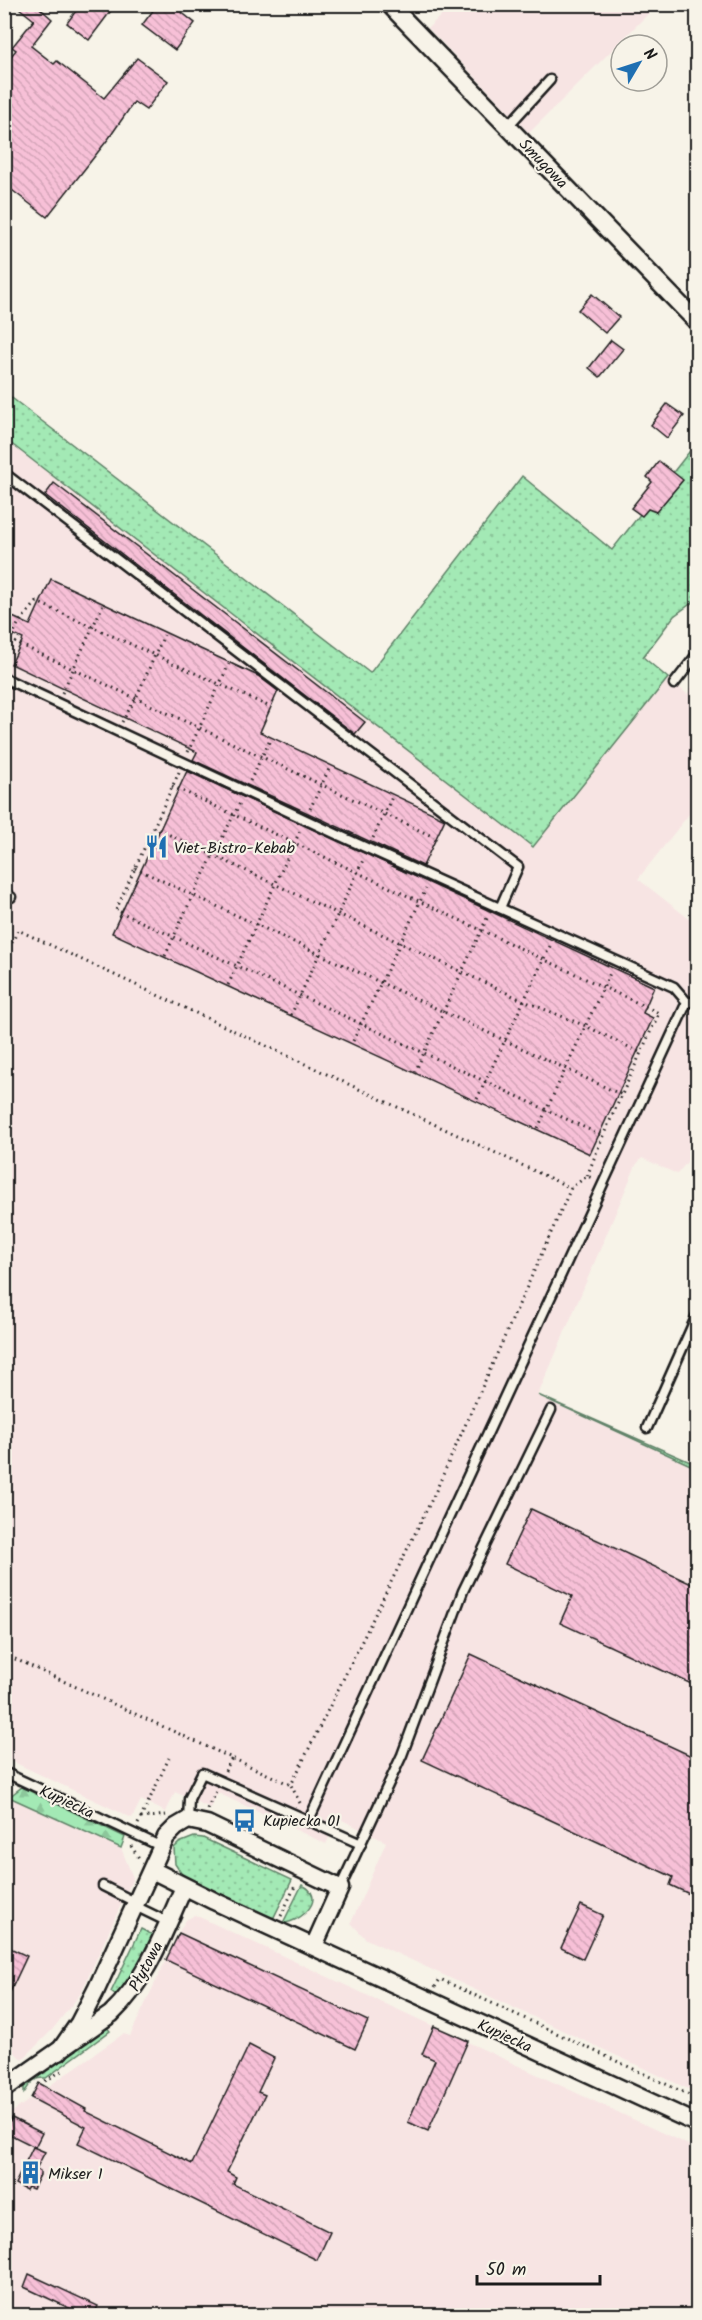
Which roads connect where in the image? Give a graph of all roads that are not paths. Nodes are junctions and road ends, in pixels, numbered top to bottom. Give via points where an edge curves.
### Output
1 (389, 4) edge
2 (550, 80) dead end
3 (508, 126) junction
4 (698, 322) edge
5 (4, 473) edge
6 (698, 653) edge
7 (4, 678) edge
8 (674, 684) dead end
9 (500, 908) junction
10 (687, 1002) junction
11 (698, 1002) edge
12 (698, 1313) edge
13 (551, 1410) dead end
14 (647, 1428) dead end
15 (4, 1772) edge
16 (188, 1820) junction
17 (308, 1822) junction
18 (361, 1844) junction
19 (162, 1846) junction
20 (148, 1867) junction
21 (103, 1886) dead end
22 (184, 1887) junction
23 (340, 1888) junction
24 (136, 1905) junction
25 (168, 1922) junction
26 (314, 1946) junction
27 (59, 2052) junction
28 (4, 2089) edge
29 (698, 2124) edge

1 - 3 street, Smugowa
2 - 3 lane
3 - 4 street, Smugowa
5 - 9 lane via 518,867
6 - 8 lane
7 - 9 lane
9 - 10 lane via 674,987
10 - 11 lane
10 - 17 lane
12 - 14 lane
13 - 18 lane via 463,1591 402,1755
15 - 19 lane, Kupiecka
16 - 17 lane via 189,1799 202,1773
16 - 19 street via 176,1827
16 - 23 street via 207,1824
17 - 18 lane
18 - 23 lane
19 - 20 street
20 - 22 street, Kupiecka
20 - 24 street, Płytowa
21 - 24 lane
22 - 25 street, Płytowa
22 - 26 street, Kupiecka
23 - 26 street
24 - 25 lane
24 - 27 street, Płytowa via 79,2023
25 - 27 street, Płytowa via 126,2000
26 - 29 street, Kupiecka
27 - 28 street, Płytowa

